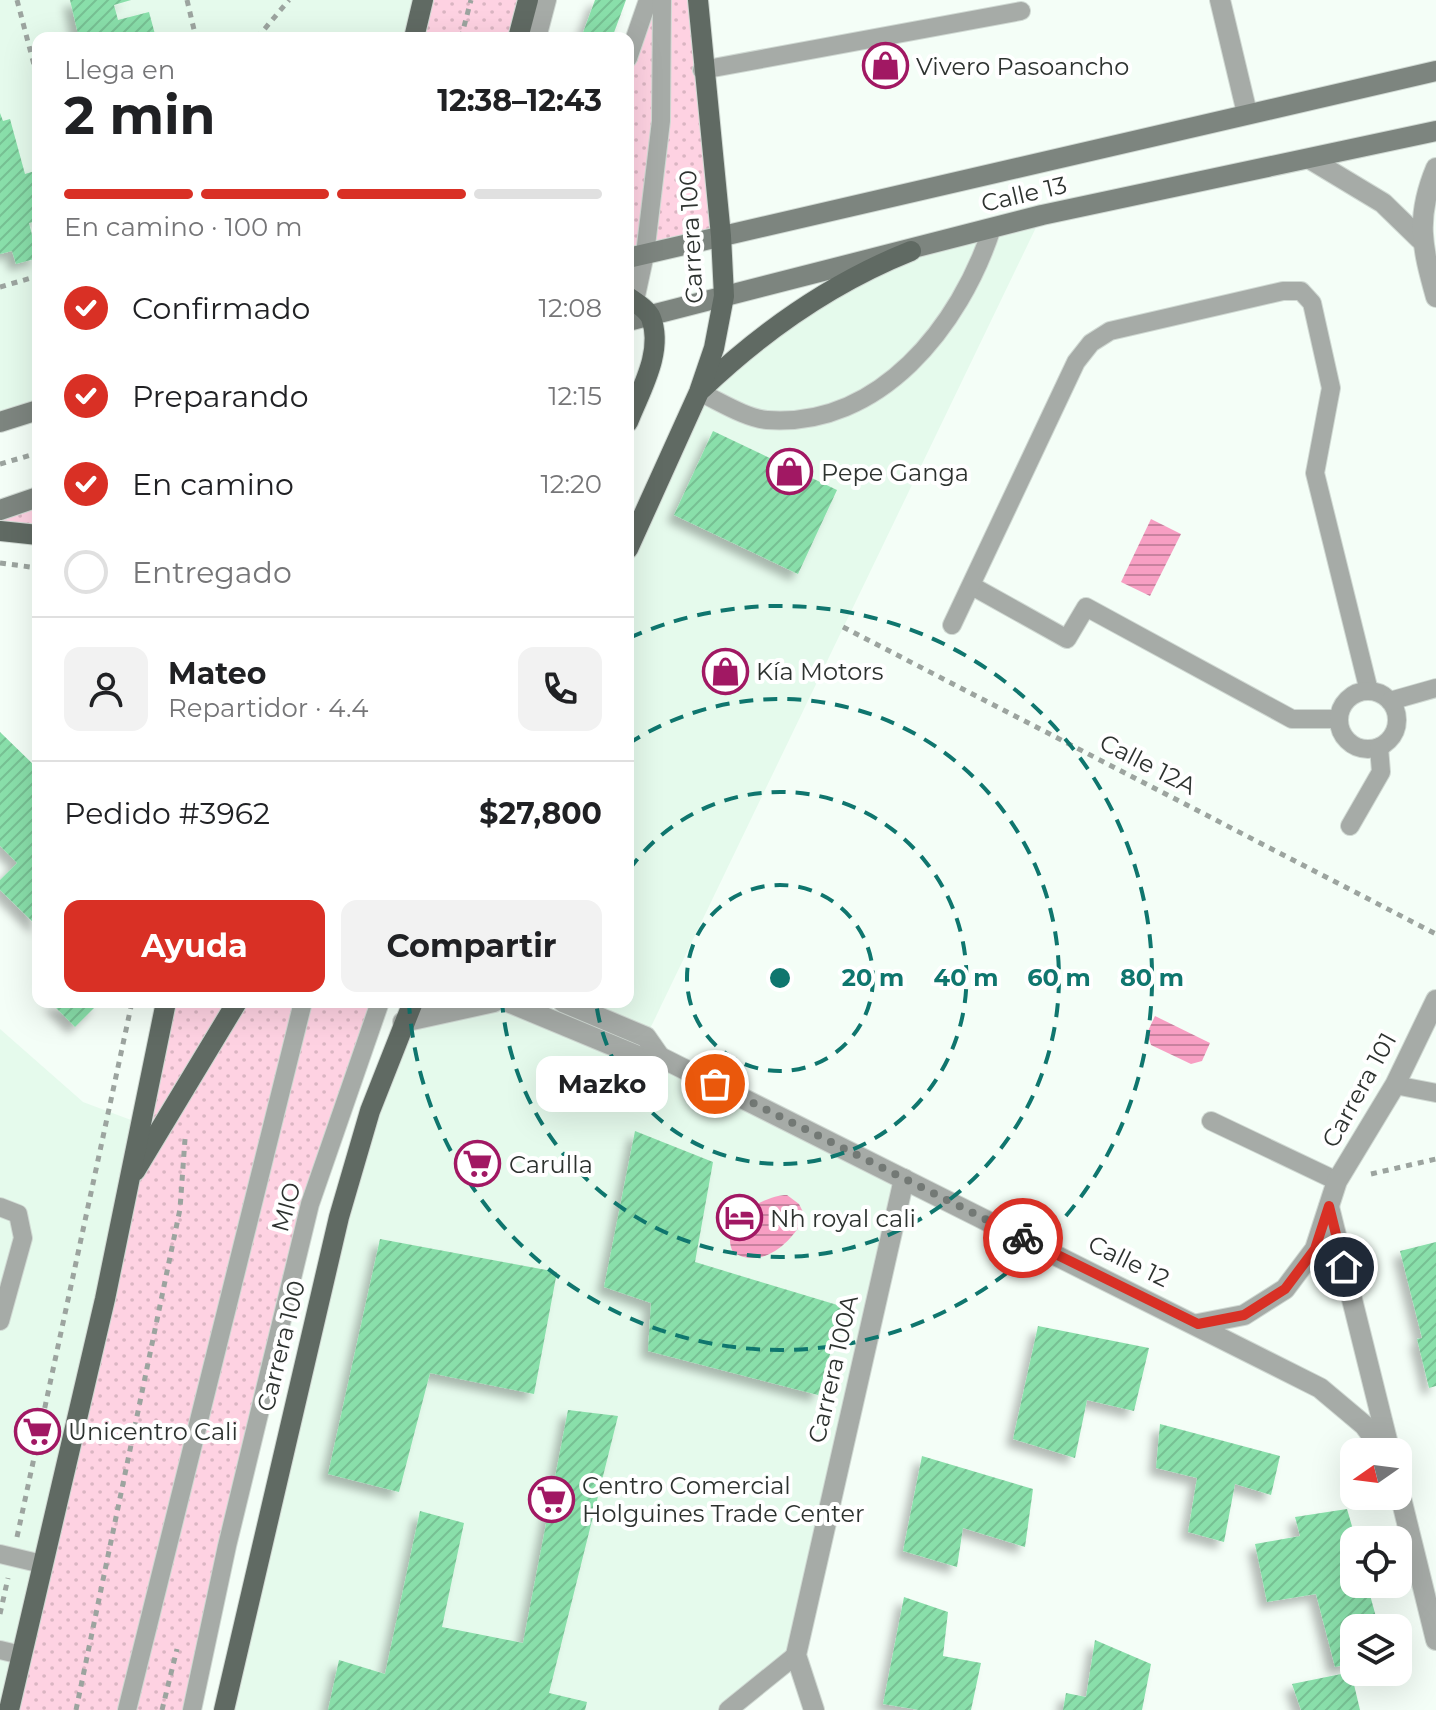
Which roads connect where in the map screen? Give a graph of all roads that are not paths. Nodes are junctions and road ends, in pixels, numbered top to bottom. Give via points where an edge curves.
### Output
1 (423, 0) edge
2 (528, 0) edge
3 (547, 0) edge
4 (648, 0) edge
5 (662, 0) edge
6 (698, 0) edge
7 (1220, 0) edge
8 (1021, 11) dead end
9 (415, 32) edge
10 (520, 32) edge
11 (539, 32) edge
12 (634, 41) edge
13 (702, 70) junction
14 (1436, 71) edge
15 (1247, 113) junction
16 (1436, 131) edge
17 (1310, 159) junction
18 (1436, 168) edge
19 (992, 228) junction
20 (721, 236) junction
21 (1420, 239) junction
22 (911, 251) junction
23 (636, 256) edge
24 (634, 295) edge
25 (1436, 295) edge
26 (724, 296) junction
27 (634, 314) edge
28 (634, 315) edge
29 (699, 392) junction
30 (634, 407) edge
31 (32, 412) edge
32 (0, 422) edge
33 (32, 499) edge
34 (0, 510) edge
35 (0, 531) edge
36 (32, 534) edge
37 (634, 536) edge
38 (972, 586) junction
39 (952, 625) dead end
40 (1436, 688) edge
41 (1369, 691) junction
42 (1390, 701) junction
43 (1339, 719) junction
44 (1379, 747) junction
45 (1350, 826) dead end
46 (1436, 1000) edge
47 (165, 1008) edge
48 (233, 1008) edge
49 (302, 1008) edge
50 (378, 1008) edge
51 (410, 1008) edge
52 (467, 1008) edge
53 (522, 1008) edge
54 (577, 1008) edge
55 (403, 1022) junction
56 (660, 1057) junction
57 (1395, 1085) junction
58 (1436, 1093) edge
59 (1211, 1121) dead end
60 (904, 1179) junction
61 (1337, 1181) junction
62 (125, 1188) junction
63 (1329, 1206) junction
64 (0, 1207) edge
65 (0, 1321) edge
66 (1198, 1324) junction
67 (1375, 1438) edge
68 (1384, 1438) edge
69 (1404, 1510) edge
70 (6, 1556) edge
71 (42, 1564) junction
72 (1436, 1639) edge
73 (0, 1650) edge
74 (21, 1655) junction
75 (796, 1655) junction
76 (9, 1710) edge
77 (127, 1710) edge
78 (192, 1710) edge
79 (224, 1710) edge
80 (728, 1710) edge
81 (814, 1710) edge

1 - 9 main road
2 - 10 main road
3 - 11 lane
4 - 12 lane
5 - 23 lane via 661,121
6 - 13 main road, Carrera 100
7 - 15 street
8 - 13 lane
13 - 20 main road, Carrera 100
14 - 15 main road, Calle 13
15 - 20 main road, Calle 13
16 - 17 main road, Calle 13
17 - 19 main road, Calle 13
17 - 21 street via 1383,203
18 - 21 street via 1425,194
19 - 22 main road, Calle 13
19 - 29 lane via 978,268 928,348 871,396 818,417 764,420
20 - 23 main road, Calle 13
20 - 26 main road, Carrera 100
21 - 25 street
22 - 26 main road, Calle 13
22 - 29 main road via 816,297
23 - 24 lane
26 - 27 main road, Calle 13
26 - 29 main road, Carrera 100
28 - 30 main road via 655,341
29 - 37 main road, Carrera 100
31 - 32 main road
33 - 34 main road
35 - 36 main road
38 - 39 lane
38 - 41 lane via 1076,362 1091,343 1110,331 1301,291 1312,303 1331,388 1315,473
38 - 43 lane via 1067,639 1086,607 1292,719
40 - 42 lane
41 - 42 lane
41 - 43 lane via 1348,699
42 - 44 lane via 1395,732
43 - 44 lane via 1347,740 1357,747
44 - 45 lane via 1381,772
46 - 57 street, Carrera 101
47 - 62 main road
48 - 62 main road
49 - 77 lane, MIO
50 - 78 lane, MIO via 310,1204
51 - 55 main road, Carrera 100
52 - 55 street
53 - 56 street, Calle 12 via 638,1056
54 - 56 street, Calle 12 via 646,1037
55 - 79 main road, Carrera 100 via 339,1217
56 - 60 street, Calle 12
57 - 58 lane
57 - 61 street, Carrera 101
59 - 61 lane
60 - 66 street, Calle 12
60 - 75 street, Carrera 100A
61 - 63 street, Carrera 101
62 - 71 main road via 105,1299
63 - 66 street, Carrera 101 via 1315,1249 1285,1289 1244,1315
63 - 68 street
64 - 65 lane via 18,1214 23,1230
66 - 67 street, Calle 12 via 1320,1388
69 - 72 street
70 - 71 lane
71 - 74 main road
73 - 74 lane
74 - 76 main road
75 - 80 lane
75 - 81 street

